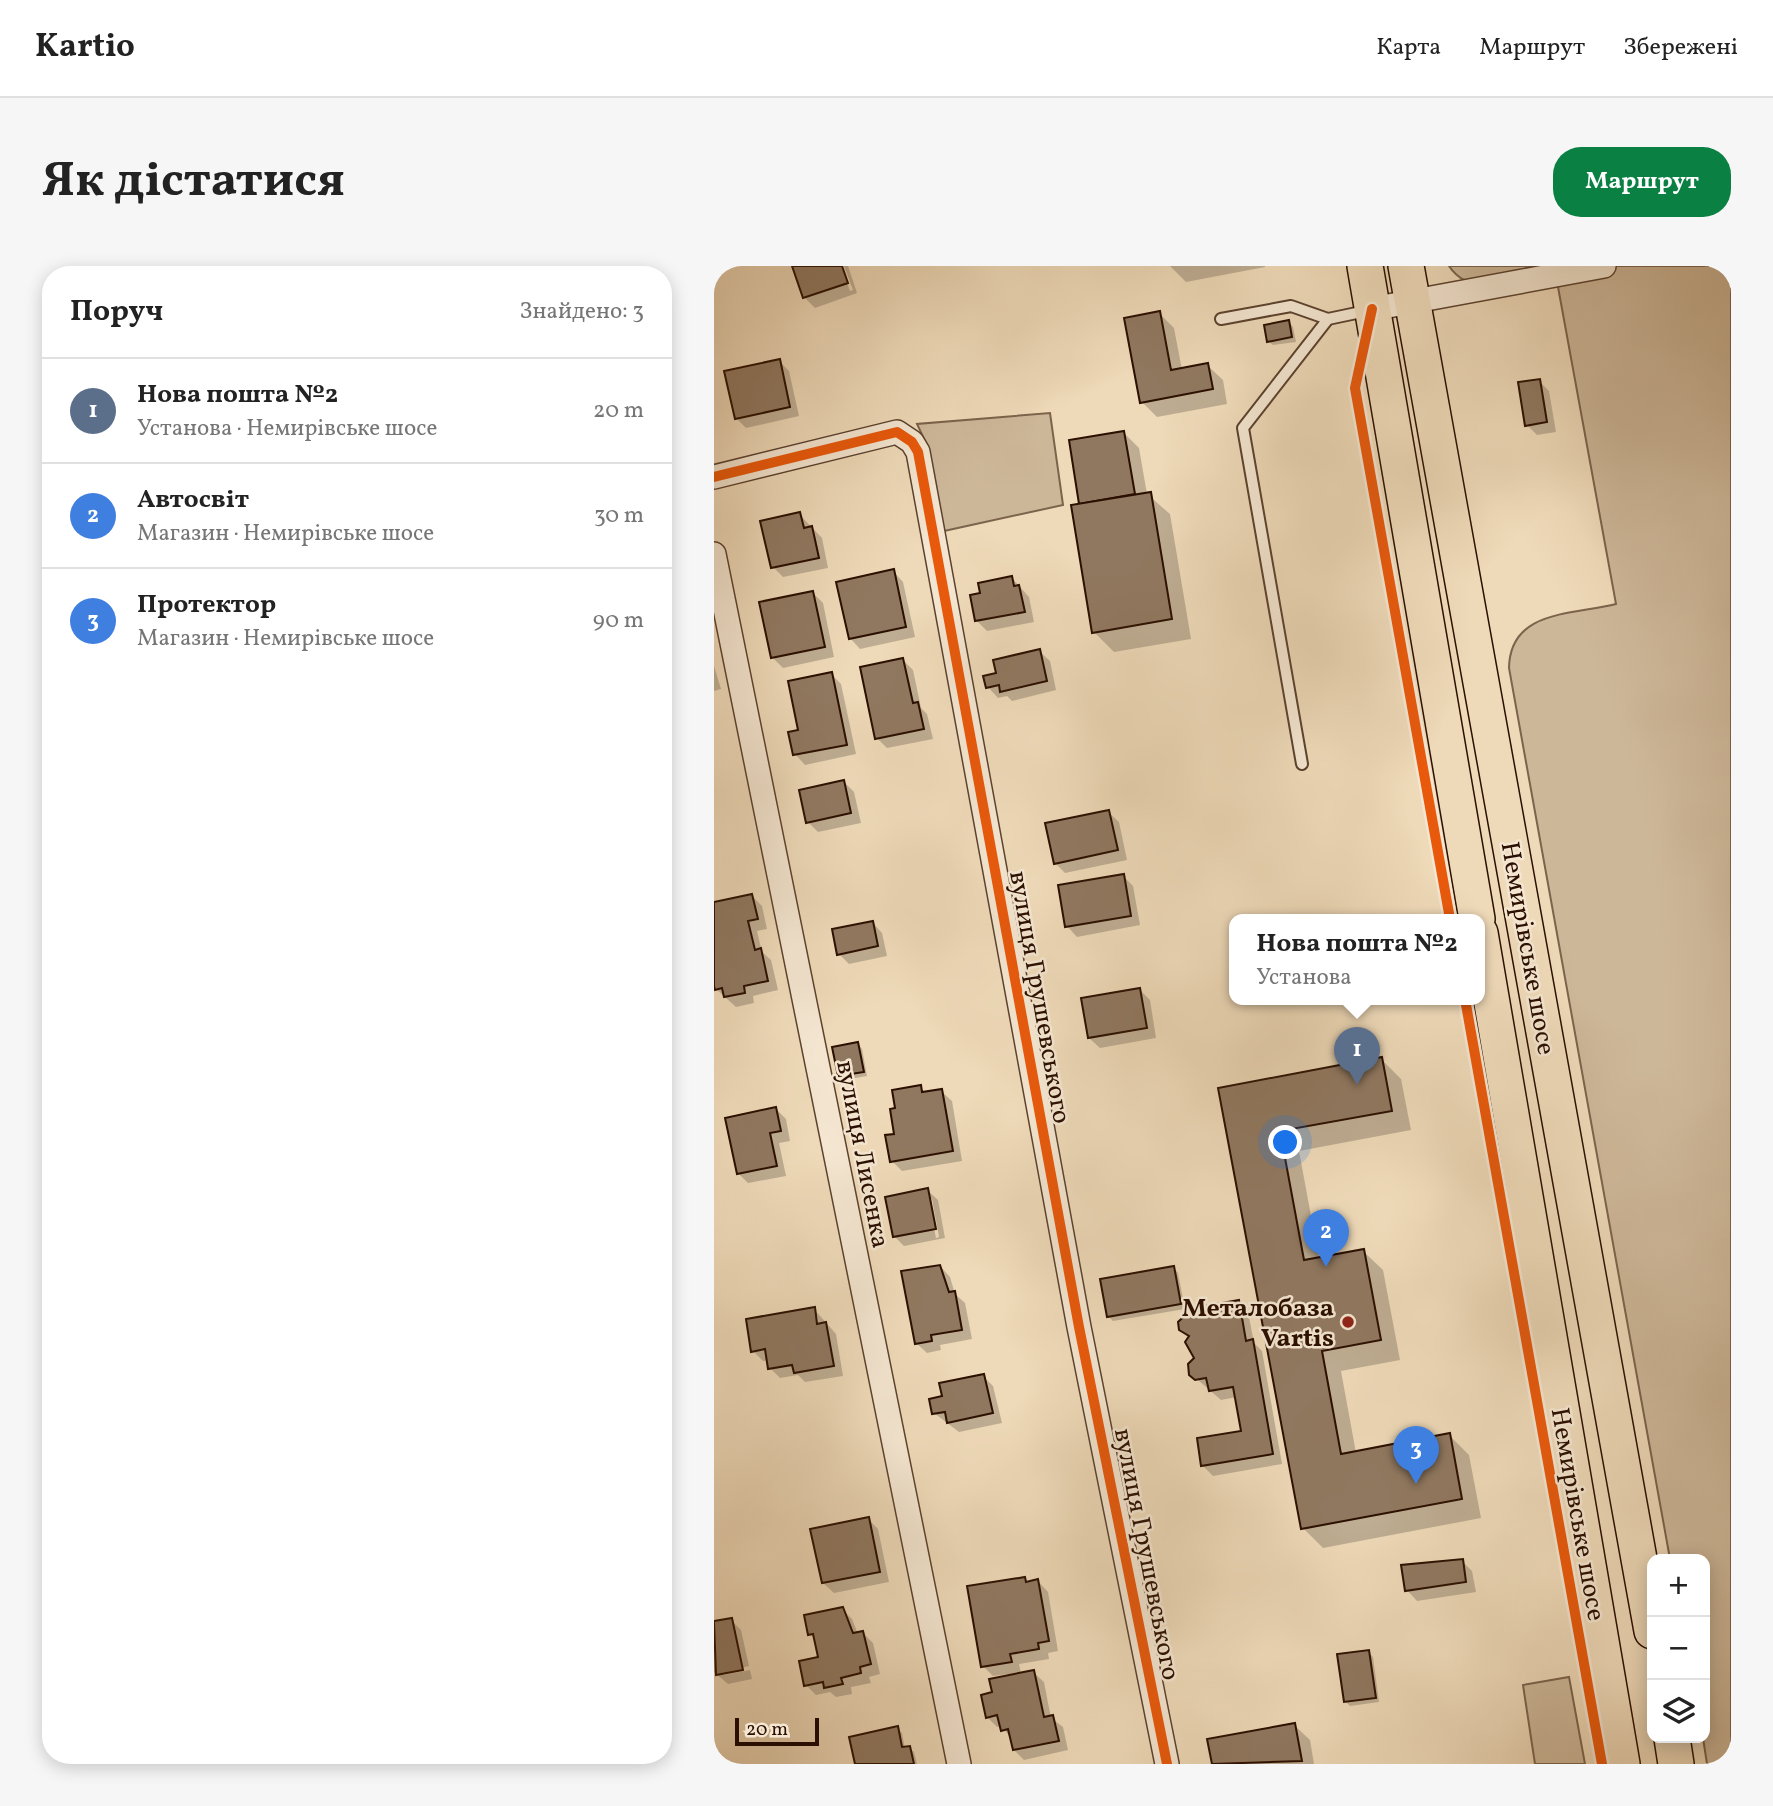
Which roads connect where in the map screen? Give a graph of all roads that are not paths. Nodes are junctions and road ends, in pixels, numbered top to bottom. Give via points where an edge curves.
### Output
1 (1365, 266) edge
2 (1406, 266) edge
3 (1604, 266) edge
4 (1413, 303) junction
5 (1373, 309) junction
6 (1221, 319) dead end
7 (1328, 319) junction
8 (714, 477) edge
9 (714, 554) edge
10 (1302, 764) dead end
11 (1476, 914) edge
12 (1485, 968) edge
13 (1649, 1617) edge
14 (1673, 1743) edge
15 (959, 1764) edge
16 (1167, 1764) edge
17 (1622, 1764) edge
18 (1676, 1764) edge

1 - 5 main road, Немирівське шосе
2 - 4 main road, Немирівське шосе
3 - 4 street
4 - 5 street
4 - 13 main road, Немирівське шосе
5 - 7 lane
5 - 11 main road, Немирівське шосе
6 - 7 lane via 1291,306
7 - 10 lane via 1243,428
8 - 16 street, вулиця Грушевського via 897,432 918,452 1079,1327
9 - 15 street, вулиця Лисенка
12 - 17 main road, Немирівське шосе
14 - 18 main road

